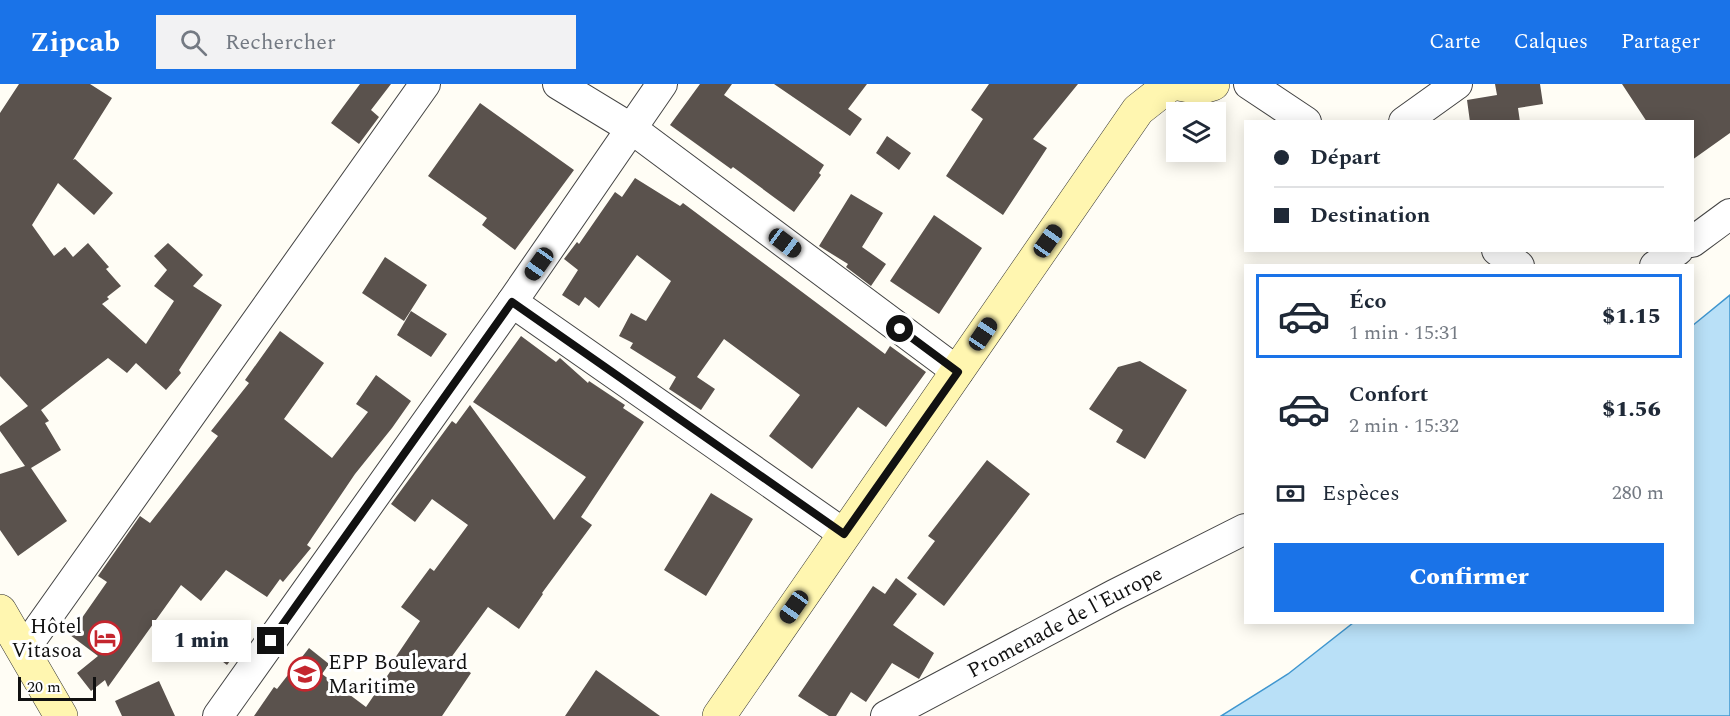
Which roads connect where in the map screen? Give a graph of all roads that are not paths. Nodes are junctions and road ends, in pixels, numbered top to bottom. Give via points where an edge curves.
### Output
1 (425, 84) edge
2 (558, 84) edge
3 (662, 84) edge
4 (1171, 84) edge
5 (1179, 84) edge
6 (1213, 84) edge
7 (1249, 84) edge
8 (1457, 84) edge
9 (1303, 120) edge
10 (1407, 120) edge
11 (632, 129) junction
12 (1730, 214) edge
13 (1694, 241) edge
14 (1500, 252) edge
15 (1675, 252) edge
16 (1516, 264) edge
17 (1658, 264) edge
18 (512, 302) junction
19 (958, 372) junction
20 (1244, 530) edge
21 (844, 534) junction
22 (0, 611) edge
23 (23, 651) junction
24 (61, 716) edge
25 (218, 716) edge
26 (719, 716) edge
27 (886, 716) edge

1 - 23 street
2 - 11 street
3 - 11 street
4 - 19 street via 1138,110
5 - 6 street via 1200,88
7 - 9 street
8 - 10 street
11 - 18 street
11 - 19 street
12 - 13 street
14 - 16 street
15 - 17 street
18 - 21 street
18 - 25 street
19 - 21 street
20 - 27 street, Promenade de l'Europe
21 - 26 street
22 - 23 street
23 - 24 street

